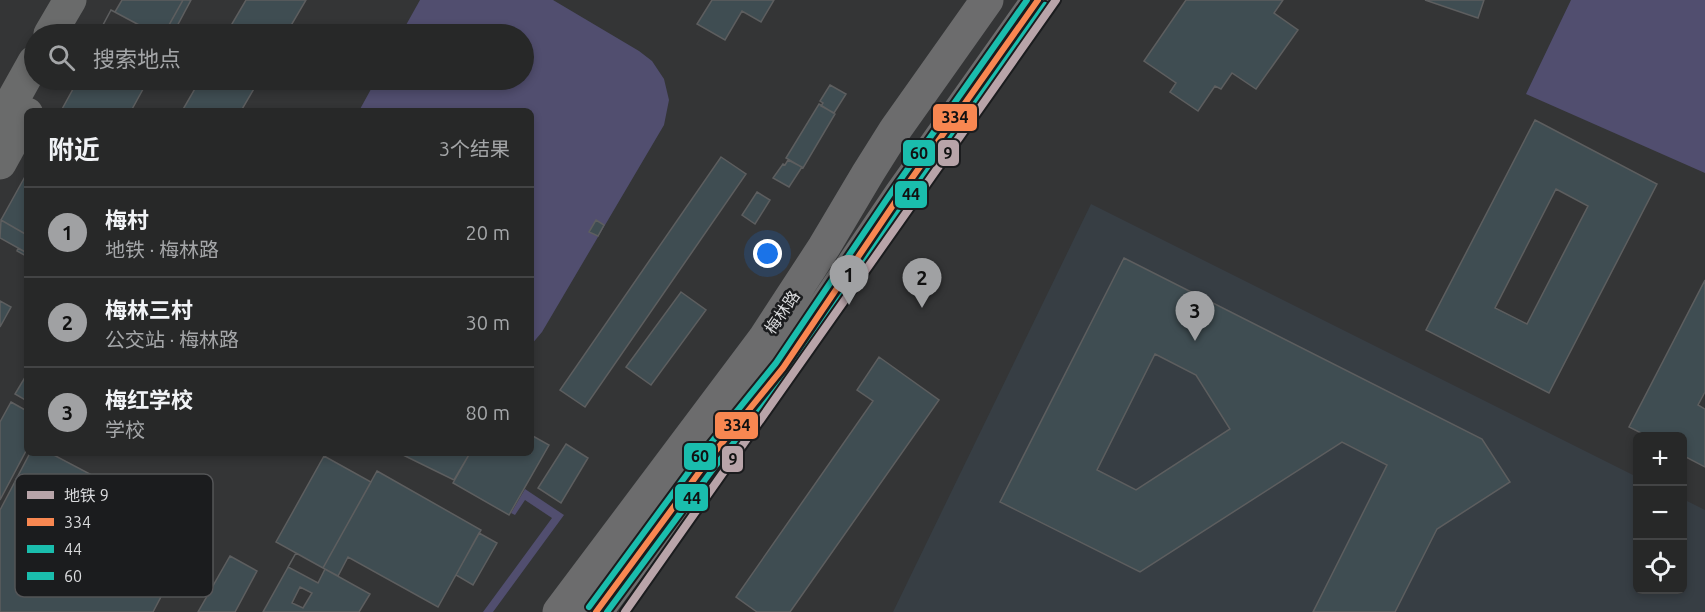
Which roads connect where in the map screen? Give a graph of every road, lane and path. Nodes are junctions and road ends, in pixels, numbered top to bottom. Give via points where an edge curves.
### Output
1 (70, 0) edge
2 (90, 0) edge
3 (987, 0) edge
4 (1038, 0) edge
5 (56, 24) edge
6 (77, 24) edge
7 (24, 80) edge
8 (40, 90) edge
9 (30, 108) edge
10 (24, 119) edge
11 (0, 123) edge
12 (0, 163) edge
13 (559, 612) edge
14 (596, 612) edge

1 - 5 street
2 - 6 street
3 - 13 main road, 梅林路 via 895,130 764,339
4 - 14 main road, 梅林路 via 783,368 709,459
7 - 11 street
8 - 9 street
10 - 12 street

